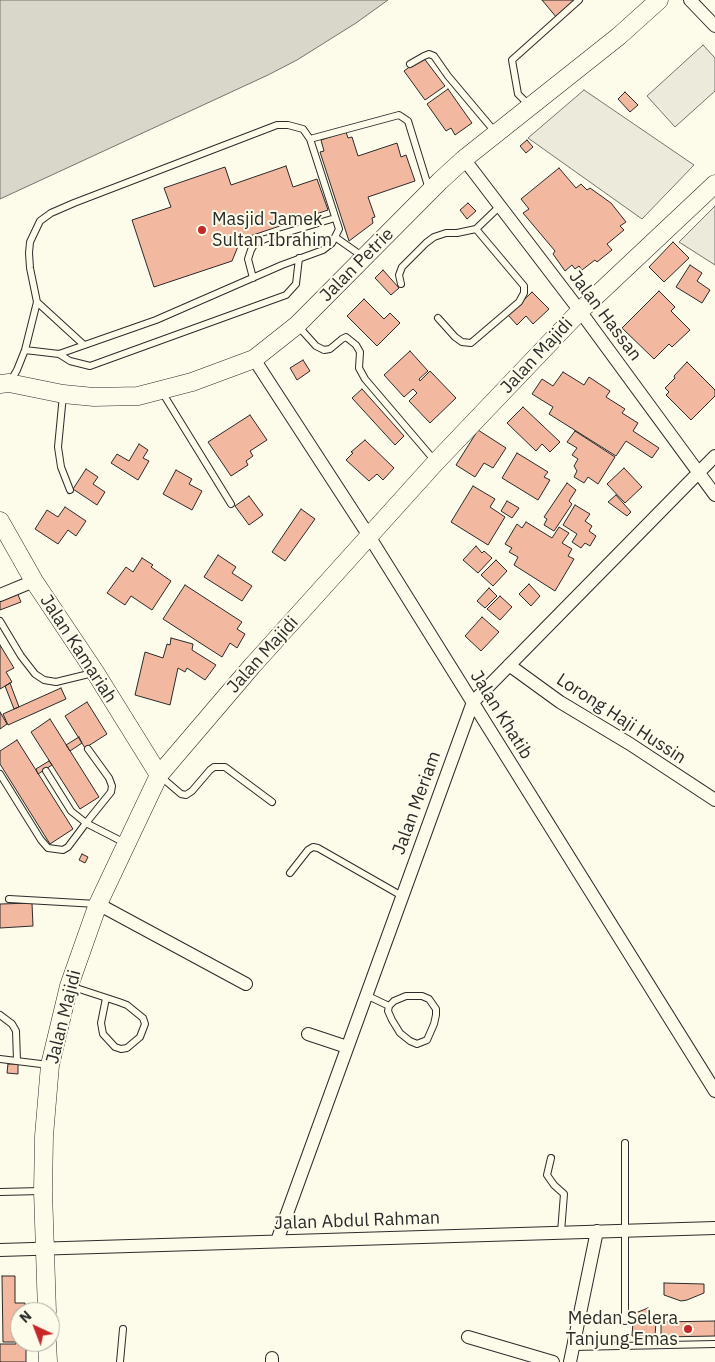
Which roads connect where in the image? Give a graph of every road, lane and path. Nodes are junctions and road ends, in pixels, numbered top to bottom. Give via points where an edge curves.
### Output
1 (579, 0) edge
2 (659, 0) edge
3 (690, 0) edge
4 (715, 26) edge
5 (410, 64) dead end
6 (531, 107) junction
7 (497, 135) junction
8 (310, 139) junction
9 (464, 159) junction
10 (715, 184) edge
11 (430, 192) junction
12 (500, 206) junction
13 (336, 218) junction
14 (476, 229) junction
15 (335, 237) junction
16 (299, 258) junction
17 (364, 258) junction
18 (253, 278) junction
19 (401, 284) dead end
20 (37, 302) junction
21 (580, 311) junction
22 (438, 318) dead end
23 (297, 325) junction
24 (84, 345) junction
25 (25, 350) junction
26 (59, 354) junction
27 (254, 359) junction
28 (4, 383) edge
29 (162, 391) junction
30 (63, 394) junction
31 (715, 456) edge
32 (436, 462) junction
33 (698, 473) junction
34 (70, 490) dead end
35 (715, 495) edge
36 (231, 504) dead end
37 (0, 521) edge
38 (369, 536) junction
39 (34, 581) junction
40 (0, 595) edge
41 (0, 621) edge
42 (509, 666) junction
43 (95, 672) junction
44 (473, 702) junction
45 (88, 749) dead end
46 (46, 771) dead end
47 (0, 774) edge
48 (159, 775) junction
49 (715, 800) edge
50 (272, 802) dead end
51 (86, 823) junction
52 (126, 844) junction
53 (290, 873) dead end
54 (402, 896) junction
55 (9, 898) dead end
56 (98, 904) junction
57 (246, 984) dead end
58 (69, 986) junction
59 (366, 995) junction
60 (106, 998) junction
61 (389, 1006) junction
62 (0, 1014) edge
63 (308, 1034) dead end
64 (348, 1047) junction
65 (0, 1059) edge
66 (17, 1061) junction
67 (50, 1065) junction
68 (715, 1091) edge
69 (625, 1143) dead end
70 (551, 1158) dead end
71 (42, 1191) junction
72 (0, 1192) edge
73 (715, 1228) edge
74 (626, 1230) junction
75 (597, 1231) junction
76 (561, 1232) junction
77 (277, 1241) junction
78 (45, 1248) junction
79 (0, 1250) edge
80 (46, 1302) edge
81 (625, 1321) dead end
82 (123, 1329) dead end
83 (468, 1337) dead end
84 (715, 1344) edge
85 (573, 1347) junction
86 (120, 1362) edge
87 (553, 1362) edge
88 (570, 1362) edge

1 - 6 lane via 512,60 518,94
2 - 6 street, Jalan Petrie
3 - 4 street
5 - 7 lane via 424,56 434,56
6 - 7 street, Jalan Petrie
7 - 9 street, Jalan Petrie
8 - 11 lane via 399,115 408,122
8 - 13 lane
8 - 20 lane via 303,129 277,125 50,213 40,221 30,242 30,268
9 - 11 street, Jalan Petrie
9 - 12 street, Jalan Hassan
10 - 21 street, Jalan Majidi
11 - 17 street, Jalan Petrie
12 - 14 lane
12 - 21 street, Jalan Hassan
13 - 15 lane via 339,229
13 - 18 lane via 255,243 248,259
14 - 19 lane via 434,237 402,267 399,275
14 - 22 lane via 524,286 524,293 519,302 471,344 455,337
15 - 16 lane via 323,250
15 - 17 lane
16 - 18 lane
16 - 26 lane via 296,284 286,295 90,366 70,361
17 - 23 street, Jalan Petrie
18 - 24 lane via 156,320
20 - 24 lane
20 - 25 lane
21 - 32 street, Jalan Majidi
21 - 33 street, Jalan Hassan
23 - 27 street, Jalan Petrie
23 - 32 lane via 316,346 324,350 346,337 360,348 359,368 365,378
24 - 26 lane
25 - 26 lane
25 - 28 lane via 17,370
27 - 29 street, Jalan Petrie
27 - 38 street, Jalan Khatib
28 - 30 street, Jalan Petrie
29 - 30 street, Jalan Petrie via 120,397
29 - 36 lane
30 - 34 lane via 58,448
31 - 33 street, Jalan Meriam
32 - 38 street, Jalan Majidi
33 - 35 street, Jalan Hassan
33 - 42 street, Jalan Meriam
37 - 39 street, Jalan Kamariah
38 - 44 street, Jalan Khatib
38 - 48 street, Jalan Majidi
39 - 40 street
39 - 43 street, Jalan Kamariah
41 - 43 lane via 21,656 44,680 56,682
42 - 44 street, Jalan Meriam
42 - 49 street, Lorong Haji Hussin
43 - 48 street, Jalan Kamariah
44 - 54 street, Jalan Meriam
44 - 68 street, Jalan Khatib
45 - 51 lane via 112,786 111,792
46 - 51 lane via 71,811
47 - 51 lane via 48,848 62,850 68,847
48 - 50 lane via 186,795 214,767 225,767
48 - 52 street, Jalan Majidi
51 - 52 lane
52 - 56 street, Jalan Majidi
53 - 54 lane via 308,850 318,848
54 - 59 street, Jalan Meriam
55 - 56 lane
56 - 57 street
56 - 58 street, Jalan Majidi
58 - 60 lane
58 - 67 street, Jalan Majidi
59 - 61 lane
59 - 64 street, Jalan Meriam
60 - 60 lane via 127,1005 143,1018 145,1024 140,1037 128,1048 121,1050 115,1047 103,1034 101,1023
61 - 61 lane via 390,1017 404,1036 417,1044 427,1040 436,1015 429,999 415,994
62 - 66 lane via 16,1031
63 - 64 street
64 - 77 street, Jalan Meriam
65 - 66 lane
66 - 67 lane
67 - 71 street, Jalan Majidi
69 - 74 lane
70 - 76 lane via 547,1175 564,1194
71 - 72 lane
71 - 78 street, Jalan Majidi
73 - 74 street, Jalan Abdul Rahman
74 - 75 street, Jalan Abdul Rahman
74 - 81 lane
75 - 76 street, Jalan Abdul Rahman
75 - 85 street
76 - 77 street, Jalan Abdul Rahman
77 - 78 street, Jalan Abdul Rahman
78 - 79 street, Jalan Abdul Rahman
78 - 80 street, Jalan Majidi
82 - 86 lane
83 - 87 street
84 - 85 lane
85 - 88 street

